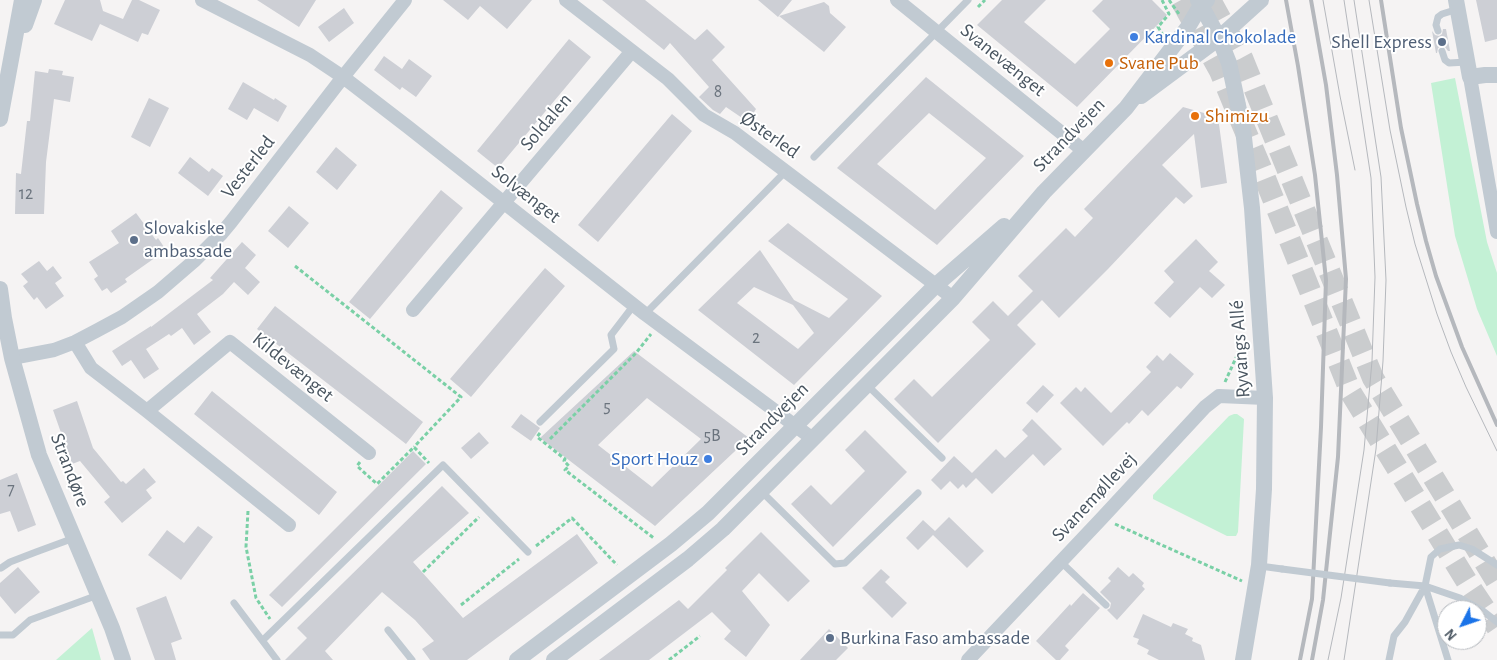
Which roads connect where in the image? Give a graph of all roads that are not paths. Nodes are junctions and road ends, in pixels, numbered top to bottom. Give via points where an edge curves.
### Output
1 (22, 0) edge
2 (34, 0) edge
3 (202, 0) edge
4 (405, 0) edge
5 (566, 0) edge
6 (897, 0) edge
7 (968, 0) edge
8 (1261, 0) edge
9 (1202, 2) edge
10 (1457, 4) edge
11 (1438, 31) dead end
12 (936, 32) junction
13 (1219, 38) junction
14 (632, 51) junction
15 (1442, 51) dead end
16 (1469, 69) junction
17 (8, 72) junction
18 (1497, 75) edge
19 (343, 77) junction
20 (1126, 108) junction
21 (0, 120) edge
22 (1084, 151) junction
23 (814, 157) dead end
24 (786, 171) junction
25 (1044, 192) junction
26 (504, 203) junction
27 (1497, 232) edge
28 (936, 285) junction
29 (0, 289) edge
30 (954, 298) junction
31 (634, 305) junction
32 (413, 310) dead end
33 (645, 314) junction
34 (75, 342) junction
35 (12, 358) junction
36 (867, 385) junction
37 (1265, 398) junction
38 (147, 411) junction
39 (540, 422) road end
40 (796, 426) junction
41 (813, 439) junction
42 (369, 453) road end
43 (942, 458) dead end
44 (761, 491) junction
45 (918, 493) dead end
46 (289, 525) dead end
47 (74, 538) junction
48 (528, 552) road end
49 (1061, 562) junction
50 (1497, 565) edge
51 (1259, 566) junction
52 (1, 568) edge
53 (1425, 586) junction
54 (98, 594) junction
55 (234, 603) dead end
56 (1106, 605) dead end
57 (1497, 622) edge
58 (388, 630) dead end
59 (0, 635) edge
60 (263, 640) junction
61 (123, 660) edge
62 (277, 660) edge
63 (412, 660) edge
64 (517, 660) edge
65 (554, 660) edge
66 (968, 660) edge
67 (1243, 660) edge
68 (1388, 660) edge
69 (1448, 660) edge

1 - 17 street
2 - 17 street
3 - 19 street, Solvænget via 292,45
4 - 19 street, Vesterled
5 - 14 street, Østerled
6 - 12 street, Svanevænget
7 - 12 lane
8 - 13 street, Strandvejen
9 - 13 street, Ryvangs Allé
9 - 20 street, Strandvejen via 1188,26
10 - 11 lane via 1438,17
10 - 16 street
12 - 22 street, Svanevænget
12 - 23 lane
13 - 20 street, Strandvejen
13 - 37 street, Ryvangs Allé via 1229,64 1243,129 1252,208
14 - 24 street, Østerled via 668,79 704,115 735,133
14 - 26 street, Soldalen
15 - 16 lane via 1449,63
16 - 18 street
16 - 27 street
17 - 21 street
19 - 26 street, Solvænget
19 - 34 street, Vesterled via 231,222 194,261 129,312
20 - 22 street, Strandvejen
22 - 25 street, Strandvejen
24 - 28 street, Østerled
24 - 33 lane
25 - 28 street, Strandvejen
25 - 30 street, Strandvejen
26 - 31 street, Solvænget
26 - 32 street, Soldalen
28 - 30 street, Østerled
28 - 40 street, Strandvejen
29 - 35 street, Strandøre
30 - 36 street, Strandvejen
31 - 33 street, Solvænget
31 - 39 lane via 611,335 614,349
33 - 40 street, Solvænget
34 - 35 street, Vesterled via 54,350
34 - 38 street via 91,368
35 - 47 street, Strandøre via 39,455
36 - 41 street, Strandvejen
36 - 43 lane
37 - 49 street, Svanemøllevej via 1219,396 1205,407
37 - 51 street, Ryvangs Allé
38 - 42 street, Kildevænget via 230,342
38 - 46 street
40 - 41 street, Solvænget
40 - 64 street, Strandvejen via 708,513
41 - 44 street, Strandvejen
44 - 45 lane via 834,564 844,563
44 - 65 street, Strandvejen via 724,529 688,559
47 - 52 lane
47 - 54 street, Strandøre
48 - 60 lane via 443,465
49 - 56 lane
49 - 66 street, Svanemøllevej
50 - 53 lane via 1472,549 1459,545 1440,550 1431,557
51 - 53 lane, bridge
51 - 67 street, Ryvangs Allé
53 - 57 lane via 1460,598
53 - 68 lane via 1394,636
53 - 69 lane
54 - 59 lane via 30,620 13,635
54 - 61 street, Strandøre
55 - 60 lane
58 - 63 lane
60 - 62 lane

